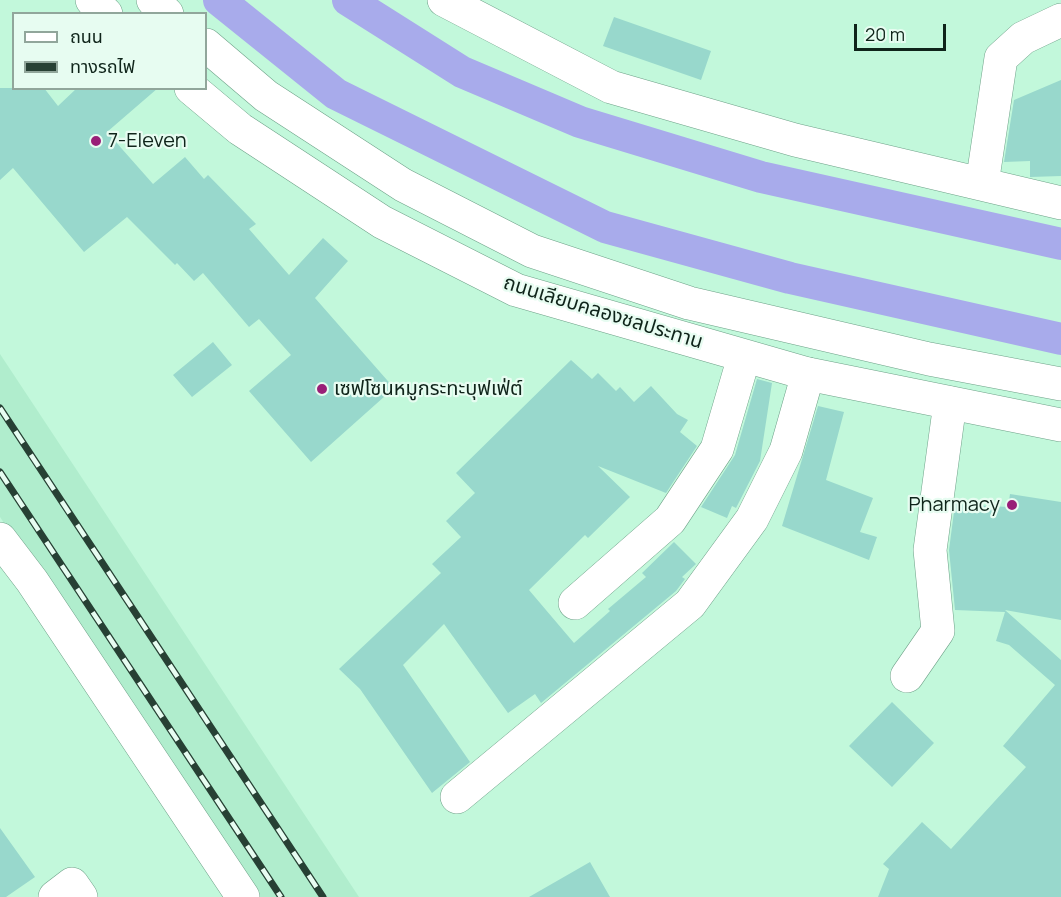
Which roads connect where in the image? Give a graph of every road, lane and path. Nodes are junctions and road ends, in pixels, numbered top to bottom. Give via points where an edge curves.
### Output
1 (92, 0) edge
2 (153, 0) edge
3 (444, 0) edge
4 (104, 12) edge
5 (165, 12) edge
6 (1061, 20) edge
7 (207, 46) edge
8 (193, 90) edge
9 (982, 184) junction
10 (1061, 202) edge
11 (744, 357) junction
12 (808, 374) junction
13 (1061, 384) edge
14 (950, 403) junction
15 (1061, 425) edge
16 (0, 539) edge
17 (575, 603) dead end
18 (908, 676) dead end
19 (457, 797) dead end
20 (243, 897) edge

1 - 4 street
2 - 5 street
3 - 9 street via 611,87 795,140
6 - 9 street via 1023,38 1001,58
7 - 13 street, ถนนเลียบคลองชลประทาน via 266,96 403,185 532,251 690,303 929,359
8 - 11 street, ถนนเลียบคลองชลประทาน via 240,129 382,222 516,290
9 - 10 street
11 - 12 street, ถนนเลียบคลองชลประทาน
11 - 17 street via 717,449 670,520
12 - 14 street, ถนนเลียบคลองชลประทาน
12 - 19 street via 786,451 752,519 690,603
14 - 15 street, ถนนเลียบคลองชลประทาน
14 - 18 street via 930,550 938,631
16 - 20 street via 39,591

